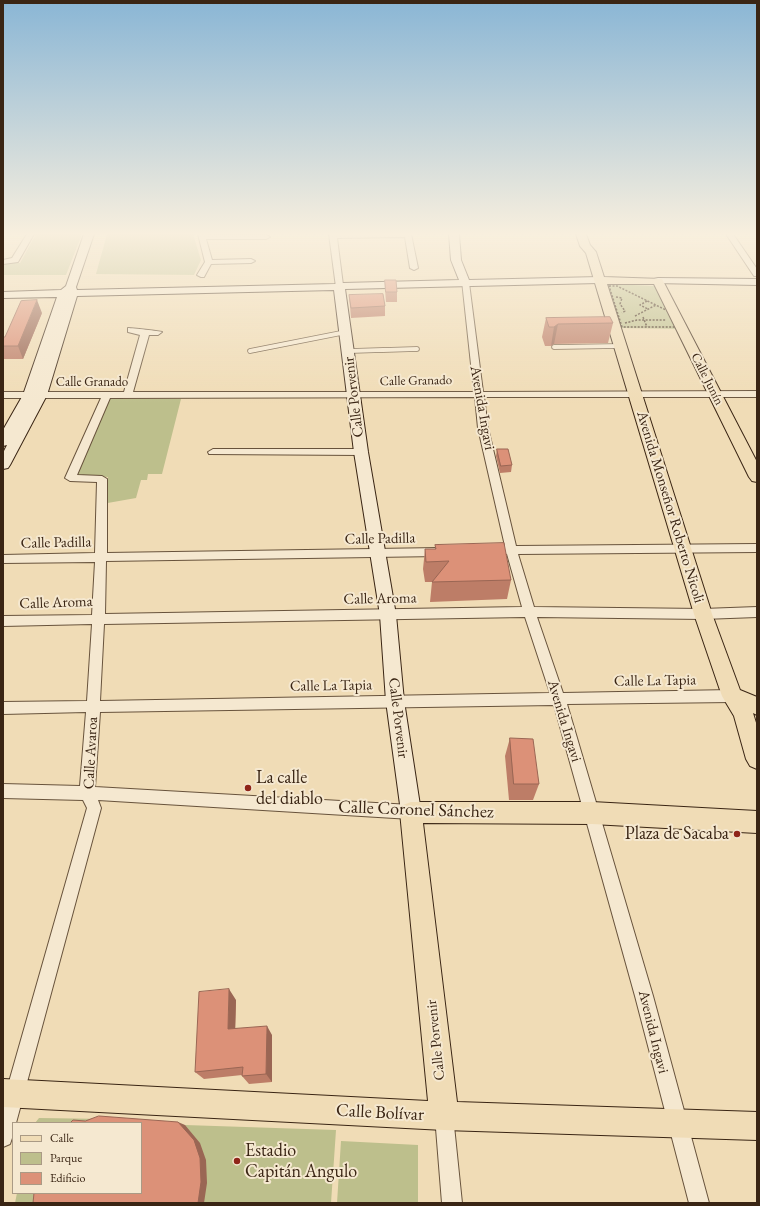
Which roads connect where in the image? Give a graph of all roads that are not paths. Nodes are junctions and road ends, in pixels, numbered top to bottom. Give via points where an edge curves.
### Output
1 (102, 290) edge
2 (340, 290) edge
3 (465, 290) edge
4 (602, 290) edge
5 (663, 290) edge
6 (70, 291) junction
7 (3, 295) edge
8 (131, 330) dead end
9 (158, 332) dead end
10 (346, 332) junction
11 (145, 333) junction
12 (621, 346) junction
13 (554, 347) dead end
14 (416, 349) dead end
15 (250, 351) dead end
16 (349, 351) junction
17 (478, 393) junction
18 (715, 393) junction
19 (107, 394) junction
20 (636, 394) junction
21 (757, 394) edge
22 (3, 395) edge
23 (35, 395) junction
24 (128, 395) junction
25 (354, 395) junction
26 (3, 442) edge
27 (212, 452) dead end
28 (361, 452) junction
29 (3, 465) edge
30 (757, 477) edge
31 (757, 548) edge
32 (511, 549) junction
33 (684, 549) junction
34 (495, 550) edge
35 (448, 552) edge
36 (378, 554) junction
37 (102, 557) junction
38 (3, 559) edge
39 (529, 612) junction
40 (757, 612) edge
41 (703, 614) junction
42 (388, 615) junction
43 (99, 618) junction
44 (3, 621) edge
45 (732, 696) junction
46 (559, 700) junction
47 (395, 701) junction
48 (94, 706) junction
49 (757, 706) edge
50 (3, 708) edge
51 (757, 759) edge
52 (3, 791) edge
53 (87, 793) junction
54 (411, 812) junction
55 (592, 813) junction
56 (757, 822) edge
57 (9, 1093) edge
58 (444, 1116) junction
59 (677, 1124) junction
60 (757, 1126) edge
61 (3, 1137) edge
62 (452, 1203) edge
63 (699, 1203) edge

1 - 6 main road
2 - 10 main road, Calle Porvenir
3 - 17 street, Avenida Ingavi
4 - 12 main road, Avenida Monseñor Roberto Nicoli
5 - 18 main road, Calle Junín
6 - 7 main road
6 - 23 main road
8 - 11 street
9 - 11 street
10 - 15 lane
10 - 16 main road, Calle Porvenir
11 - 24 street
12 - 13 lane
12 - 20 main road, Avenida Monseñor Roberto Nicoli
14 - 16 lane
16 - 25 main road, Calle Porvenir
17 - 20 street, Calle Granado
17 - 25 street, Calle Granado
17 - 32 street, Avenida Ingavi
18 - 20 street, Calle Granado
18 - 21 street, Calle Granado
18 - 30 main road, Calle Junín
19 - 23 street, Calle Granado
19 - 24 street, Calle Granado
19 - 37 street, Calle Avaroa via 70,478 102,479
20 - 33 main road, Avenida Monseñor Roberto Nicoli
22 - 23 street, Calle Granado
23 - 26 main road
23 - 29 main road
24 - 25 street, Calle Granado
25 - 28 main road, Calle Porvenir
27 - 28 street
28 - 36 main road, Calle Porvenir
31 - 33 street
32 - 33 street
32 - 34 street
32 - 39 street, Avenida Ingavi
33 - 41 main road, Avenida Monseñor Roberto Nicoli
35 - 36 street, Calle Padilla
36 - 37 street, Calle Padilla
36 - 42 main road, Calle Porvenir
37 - 38 street, Calle Padilla
37 - 43 street, Calle Avaroa
39 - 41 street, Calle Aroma
39 - 42 street, Calle Aroma
39 - 46 street, Avenida Ingavi
40 - 41 street, Calle Aroma
41 - 45 main road, Avenida Monseñor Roberto Nicoli
42 - 43 street, Calle Aroma
42 - 47 main road, Calle Porvenir
43 - 44 street, Calle Aroma
43 - 48 street, Calle Avaroa
45 - 46 street, Calle La Tapia
45 - 49 main road
45 - 51 main road, Avenida Monseñor Roberto Nicoli via 743,714
46 - 47 street, Calle La Tapia
46 - 55 street, Avenida Ingavi
47 - 48 street, Calle La Tapia
47 - 54 main road, Calle Porvenir
48 - 50 street, Calle La Tapia
48 - 53 street, Calle Avaroa
52 - 53 street, Calle Coronel Sánchez
53 - 54 street, Calle Coronel Sánchez
53 - 57 street, Calle Avaroa via 94,808
54 - 55 main road, Calle Coronel Sánchez
54 - 58 main road, Calle Porvenir
55 - 56 main road, Calle Coronel Sánchez
55 - 59 street, Avenida Ingavi
57 - 58 main road, Calle Bolívar
57 - 61 street, Calle Avaroa
58 - 59 main road, Calle Bolívar
58 - 62 street, Calle Porvenir
59 - 60 main road, Calle Bolívar
59 - 63 street, Avenida Ingavi

